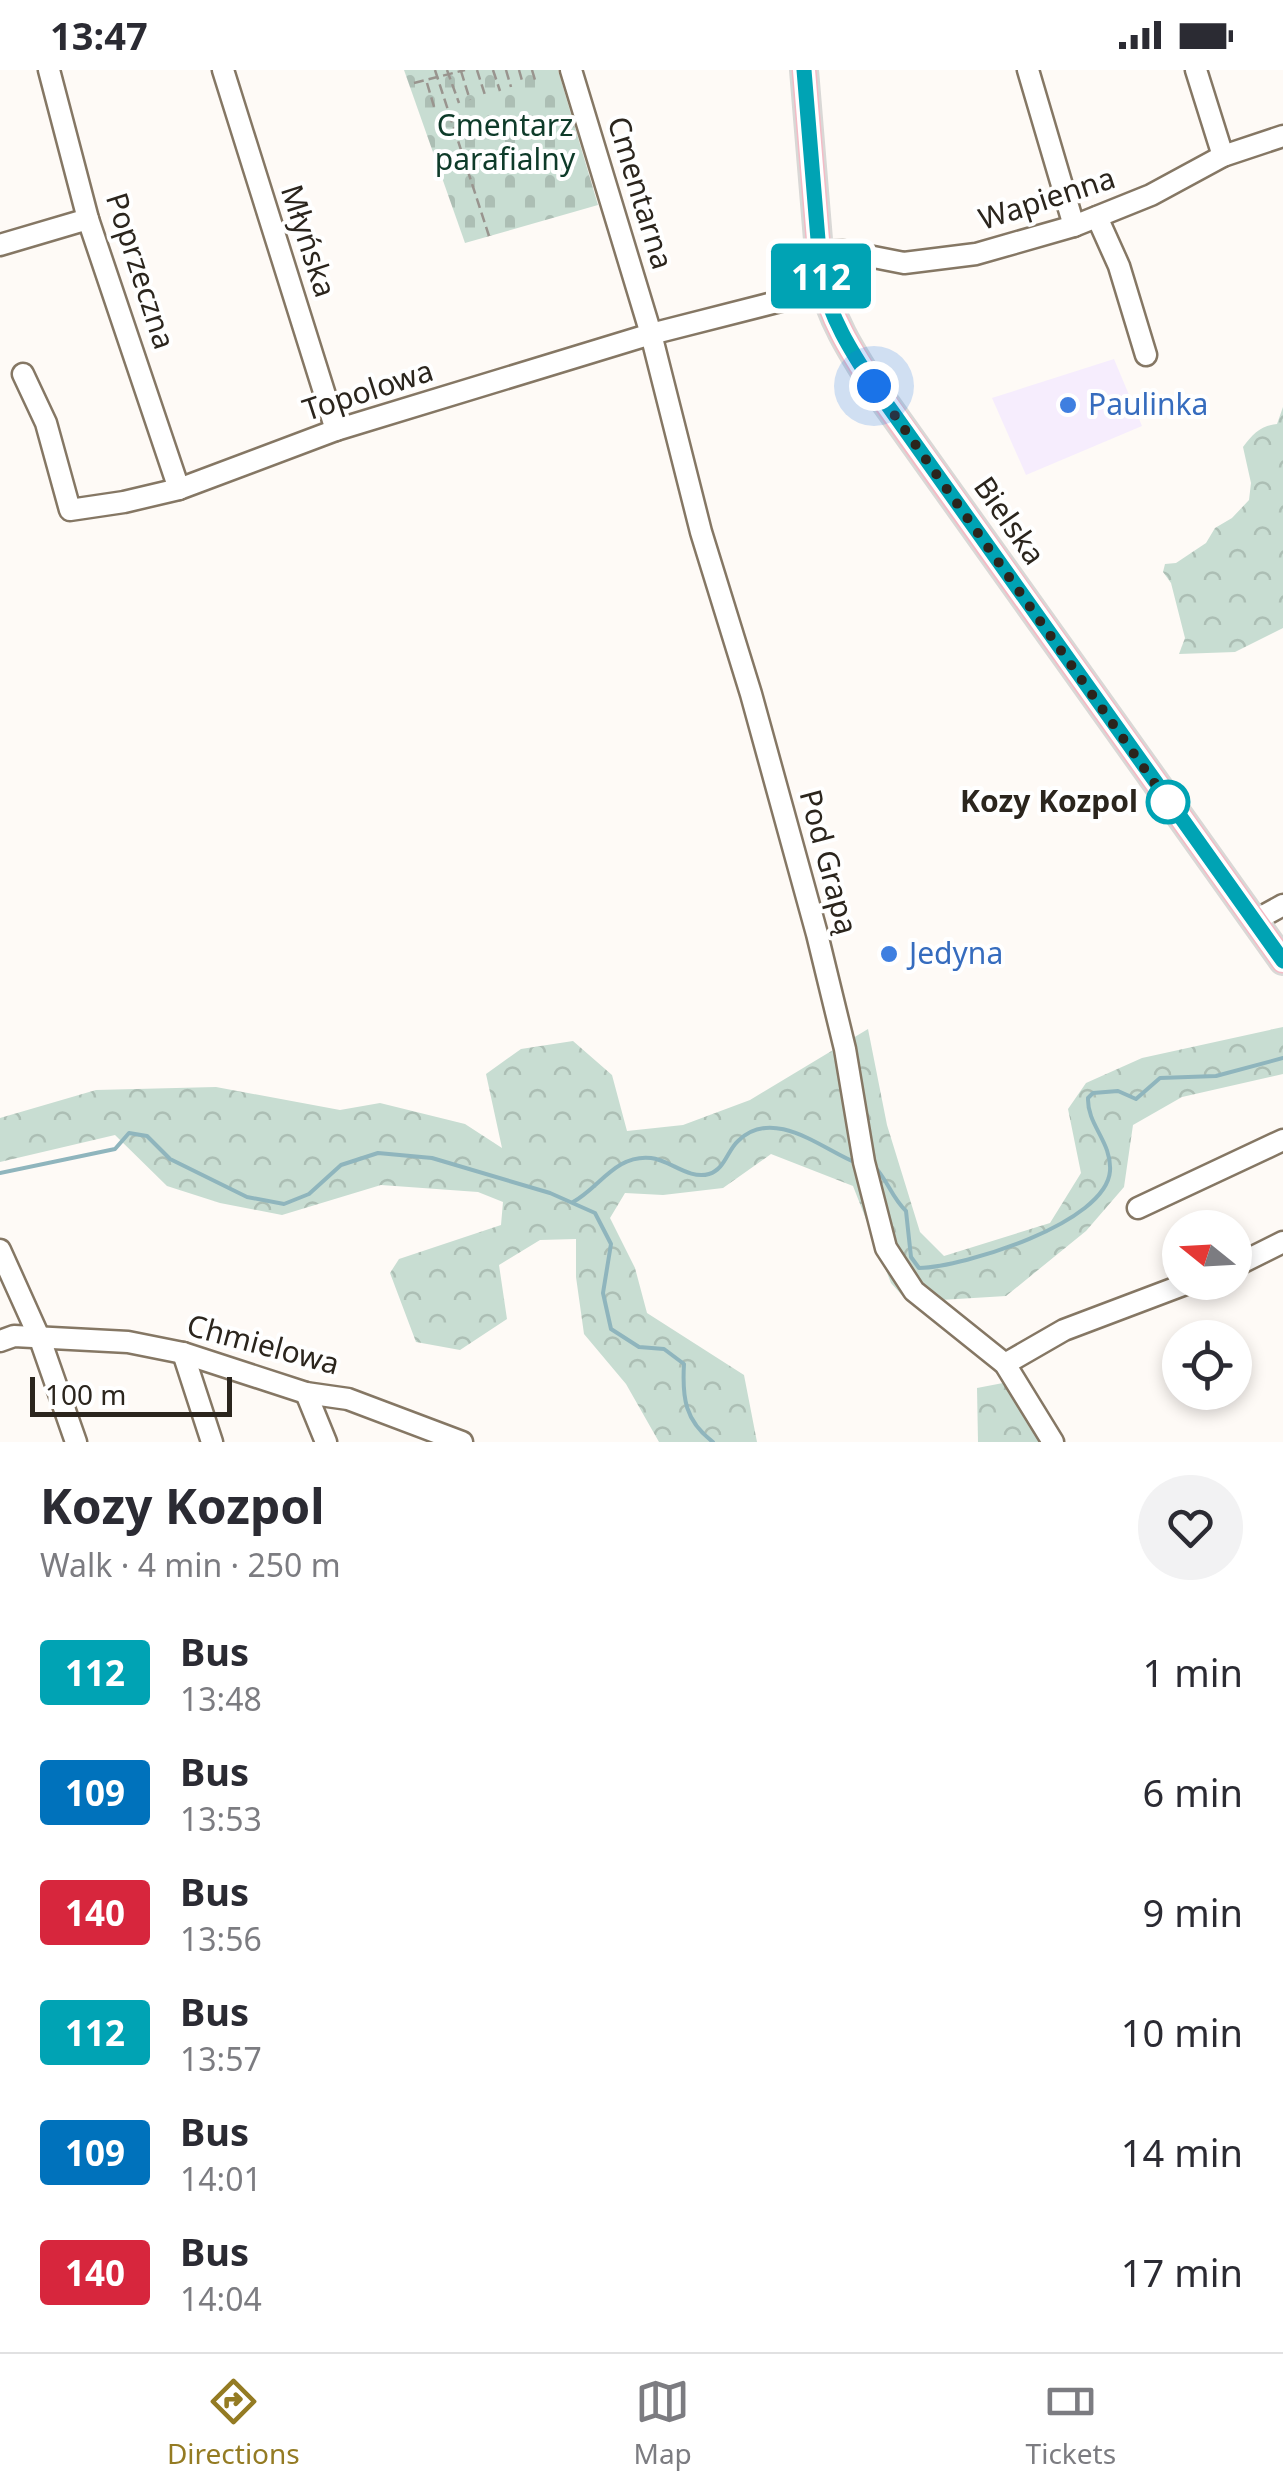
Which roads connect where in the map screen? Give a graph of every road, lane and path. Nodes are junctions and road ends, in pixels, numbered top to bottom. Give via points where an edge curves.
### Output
1 (49, 70) edge
2 (222, 70) edge
3 (435, 70) edge
4 (462, 70) edge
5 (477, 70) edge
6 (493, 70) edge
7 (506, 70) edge
8 (519, 70) edge
9 (532, 70) edge
10 (571, 70) edge
11 (804, 70) edge
12 (1028, 70) edge
13 (1196, 70) edge
14 (448, 72) edge
15 (437, 77) junction
16 (426, 80) junction
17 (535, 80) dead end
18 (414, 83) dead end
19 (523, 84) dead end
20 (512, 87) dead end
21 (500, 91) dead end
22 (485, 95) dead end
23 (470, 100) dead end
24 (458, 103) dead end
25 (436, 110) dead end
26 (1283, 136) edge
27 (1223, 156) junction
28 (1097, 217) junction
29 (88, 219) junction
30 (1074, 226) junction
31 (489, 236) dead end
32 (0, 245) edge
33 (818, 252) junction
34 (824, 290) junction
35 (651, 334) junction
36 (1146, 355) dead end
37 (24, 374) dead end
38 (336, 430) junction
39 (179, 489) junction
40 (1283, 905) edge
41 (1254, 921) junction
42 (1283, 961) edge
43 (1283, 1140) edge
44 (1138, 1208) dead end
45 (1283, 1242) edge
46 (0, 1250) edge
47 (1252, 1258) edge
48 (1162, 1293) edge
49 (40, 1339) junction
50 (0, 1341) edge
51 (183, 1353) junction
52 (1005, 1364) junction
53 (306, 1393) junction
54 (76, 1442) edge
55 (212, 1442) edge
56 (326, 1442) edge
57 (462, 1442) edge
58 (1053, 1442) edge

1 - 29 street, Poprzeczna
2 - 38 street, Młyńska
3 - 15 path
4 - 14 path
4 - 23 path
5 - 22 path
6 - 21 path
7 - 20 path
8 - 19 path
9 - 17 path
10 - 35 street, Cmentarna
11 - 33 main road, Bielska
12 - 30 street
13 - 27 street
14 - 15 path
14 - 24 path
15 - 16 path
15 - 31 path
16 - 18 path
16 - 25 path
26 - 27 street, Wapienna
27 - 28 street, Wapienna
28 - 30 street, Wapienna
28 - 36 street
29 - 32 street
29 - 39 street, Poprzeczna
30 - 33 street, Wapienna via 976,254 904,263
33 - 34 main road, Bielska
34 - 35 street, Topolowa
34 - 41 main road, Bielska via 874,386
35 - 38 street, Topolowa
35 - 52 street, Pod Grapą via 817,934 886,1248 914,1291
37 - 39 street, Topolowa via 46,423 70,510
38 - 39 street, Topolowa
40 - 41 street
41 - 42 main road, Bielska
43 - 44 street
45 - 47 street
46 - 49 street
48 - 52 street via 1064,1330
49 - 50 street, Chmielowa
49 - 51 street, Chmielowa via 128,1342
49 - 54 street
51 - 53 street, Chmielowa
51 - 55 street
52 - 58 street
53 - 56 street
53 - 57 street, Chmielowa via 348,1399

